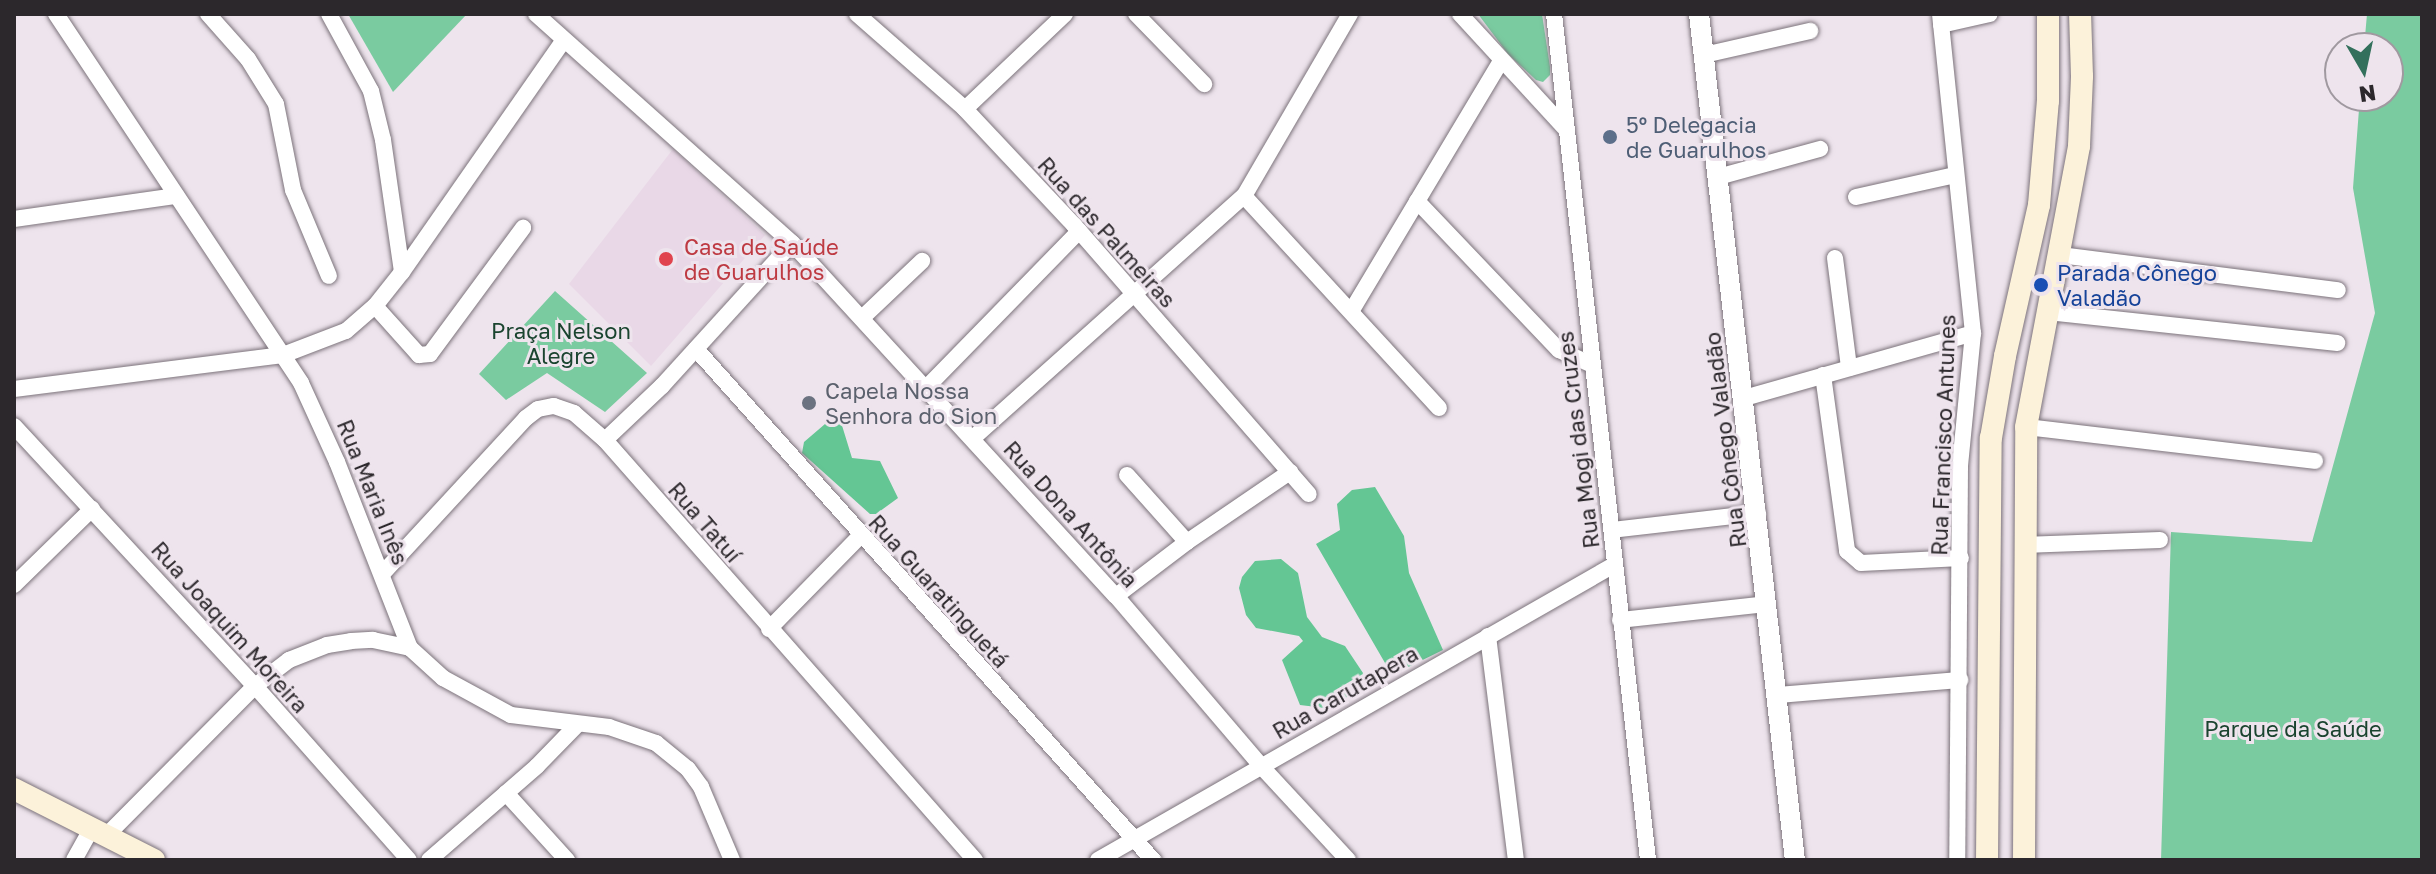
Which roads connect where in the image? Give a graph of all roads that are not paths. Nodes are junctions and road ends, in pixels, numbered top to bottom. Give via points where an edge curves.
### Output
1 (56, 14) edge
2 (208, 14) edge
3 (329, 14) edge
4 (857, 14) edge
5 (886, 14) edge
6 (1065, 14) edge
7 (1136, 14) edge
8 (1350, 14) edge
9 (1460, 14) edge
10 (1554, 14) edge
11 (1699, 14) edge
12 (1990, 14) edge
13 (2048, 14) edge
14 (2080, 14) edge
15 (540, 15) edge
16 (1940, 19) edge
17 (873, 28) junction
18 (1810, 31) dead end
19 (564, 40) junction
20 (1704, 55) junction
21 (1501, 61) junction
22 (1204, 84) dead end
23 (965, 109) junction
24 (1564, 127) junction
25 (1820, 149) dead end
26 (1955, 175) junction
27 (1718, 177) junction
28 (176, 196) junction
29 (1244, 196) junction
30 (1856, 197) dead end
31 (1417, 201) junction
32 (14, 219) edge
33 (523, 228) dead end
34 (1079, 231) junction
35 (792, 243) junction
36 (2060, 255) junction
37 (1835, 258) dead end
38 (922, 261) dead end
39 (402, 272) junction
40 (329, 276) dead end
41 (2338, 290) dead end
42 (1136, 295) junction
43 (375, 306) junction
44 (1352, 310) junction
45 (2048, 312) junction
46 (862, 318) junction
47 (1973, 333) junction
48 (2337, 343) dead end
49 (696, 349) junction
50 (283, 355) junction
51 (1592, 365) junction
52 (1849, 368) junction
53 (1823, 375) junction
54 (927, 387) junction
55 (14, 389) edge
56 (1744, 398) junction
57 (1439, 408) dead end
58 (14, 426) edge
59 (2026, 427) junction
60 (973, 438) junction
61 (605, 440) junction
62 (2315, 461) dead end
63 (1290, 472) junction
64 (1127, 475) dead end
65 (1309, 494) dead end
66 (92, 509) junction
67 (1758, 513) junction
68 (1612, 530) junction
69 (860, 536) junction
70 (2160, 540) dead end
71 (1187, 542) junction
72 (2023, 545) junction
73 (1961, 558) junction
74 (1614, 565) junction
75 (383, 573) junction
76 (14, 585) edge
77 (1116, 596) junction
78 (1767, 604) junction
79 (1620, 620) junction
80 (769, 629) junction
81 (1488, 636) junction
82 (410, 648) junction
83 (1960, 680) junction
84 (1987, 684) junction
85 (2024, 684) junction
86 (255, 686) junction
87 (1777, 695) junction
88 (577, 725) junction
89 (1261, 766) junction
90 (14, 789) edge
91 (506, 793) junction
92 (100, 831) junction
93 (1134, 839) junction
94 (74, 860) edge
95 (154, 860) edge
96 (409, 860) edge
97 (429, 860) edge
98 (567, 860) edge
99 (732, 860) edge
100 (975, 860) edge
101 (1098, 860) edge
102 (1153, 860) edge
103 (1348, 860) edge
104 (1516, 860) edge
105 (1648, 860) edge
106 (1795, 860) edge
107 (1957, 860) edge
108 (1987, 860) edge
109 (2024, 860) edge

1 - 28 street, Rua Maria Inês
2 - 40 street via 269,89 281,120 293,190
3 - 39 street via 371,91
4 - 17 street, Rua das Palmeiras
5 - 17 street
6 - 23 street
7 - 22 street
8 - 29 street
9 - 21 street
10 - 24 street, Rua Mogi das Cruzes
11 - 20 street, Rua Cônego Valadão
12 - 16 street
13 - 84 main road via 2048,101 2039,205 1991,438
14 - 36 main road via 2079,146
15 - 19 street, Rua Dona Antônia
16 - 26 street, Rua Francisco Antunes
17 - 23 street, Rua das Palmeiras
18 - 20 street
19 - 35 street, Rua Dona Antônia
19 - 39 street
20 - 27 street, Rua Cônego Valadão
21 - 24 street
21 - 31 street
23 - 34 street, Rua das Palmeiras
24 - 51 street, Rua Mogi das Cruzes
25 - 27 street
26 - 30 street
26 - 47 street, Rua Francisco Antunes
27 - 56 street, Rua Cônego Valadão
28 - 32 street
28 - 50 street, Rua Maria Inês
29 - 42 street
29 - 44 street
31 - 44 street
31 - 51 street via 1559,350
33 - 43 street via 430,354 419,355
34 - 42 street, Rua das Palmeiras
34 - 54 street
35 - 46 street, Rua Dona Antônia
35 - 49 street
36 - 41 street
36 - 45 main road
37 - 52 street
38 - 46 street
39 - 43 street
42 - 60 street
42 - 63 street, Rua das Palmeiras
43 - 50 street via 346,331
44 - 57 street
45 - 48 street
45 - 59 main road
46 - 54 street, Rua Dona Antônia
47 - 52 street
47 - 73 street, Rua Francisco Antunes via 1960,466
49 - 61 street
49 - 69 street, Rua Guaratinguetá
50 - 55 street
50 - 75 street, Rua Maria Inês via 316,412
51 - 68 street, Rua Mogi das Cruzes
52 - 53 street
53 - 56 street
53 - 73 street via 1845,546 1853,559 1861,563
54 - 60 street, Rua Dona Antônia
56 - 67 street, Rua Cônego Valadão
58 - 66 street, Rua Joaquim Moreira
59 - 62 street
59 - 72 main road
60 - 77 street, Rua Dona Antônia
61 - 75 street, Rua Tatuí via 574,413 554,406 538,409
61 - 80 street, Rua Tatuí
63 - 65 street, Rua das Palmeiras
63 - 71 street
64 - 71 street
66 - 76 street
66 - 86 street, Rua Joaquim Moreira
67 - 68 street
67 - 78 street, Rua Cônego Valadão
68 - 74 street, Rua Mogi das Cruzes
69 - 80 street
69 - 93 street, Rua Guaratinguetá
70 - 72 street
71 - 77 street
72 - 85 main road
73 - 83 street, Rua Francisco Antunes
74 - 79 street, Rua Mogi das Cruzes
74 - 81 street, Rua Carutapera
75 - 82 street, Rua Maria Inês
77 - 89 street, Rua Dona Antônia
78 - 79 street
78 - 87 street, Rua Cônego Valadão
79 - 105 street, Rua Mogi das Cruzes
80 - 100 street, Rua Tatuí
81 - 89 street, Rua Carutapera
81 - 104 street
82 - 86 street via 373,640 327,645 289,660
82 - 88 street, Rua Maria Inês via 443,678 511,715
83 - 87 street
83 - 107 street, Rua Francisco Antunes
84 - 85 main road
84 - 108 main road
85 - 109 main road
86 - 92 street
86 - 96 street, Rua Joaquim Moreira
87 - 106 street, Rua Cônego Valadão
88 - 91 street
88 - 99 street, Rua Maria Inês via 631,732 656,743 688,769
89 - 93 street, Rua Carutapera
89 - 103 street, Rua Dona Antônia
90 - 92 main road
91 - 97 street
91 - 98 street
92 - 94 street
92 - 95 main road
93 - 101 street, Rua Carutapera
93 - 102 street, Rua Guaratinguetá

